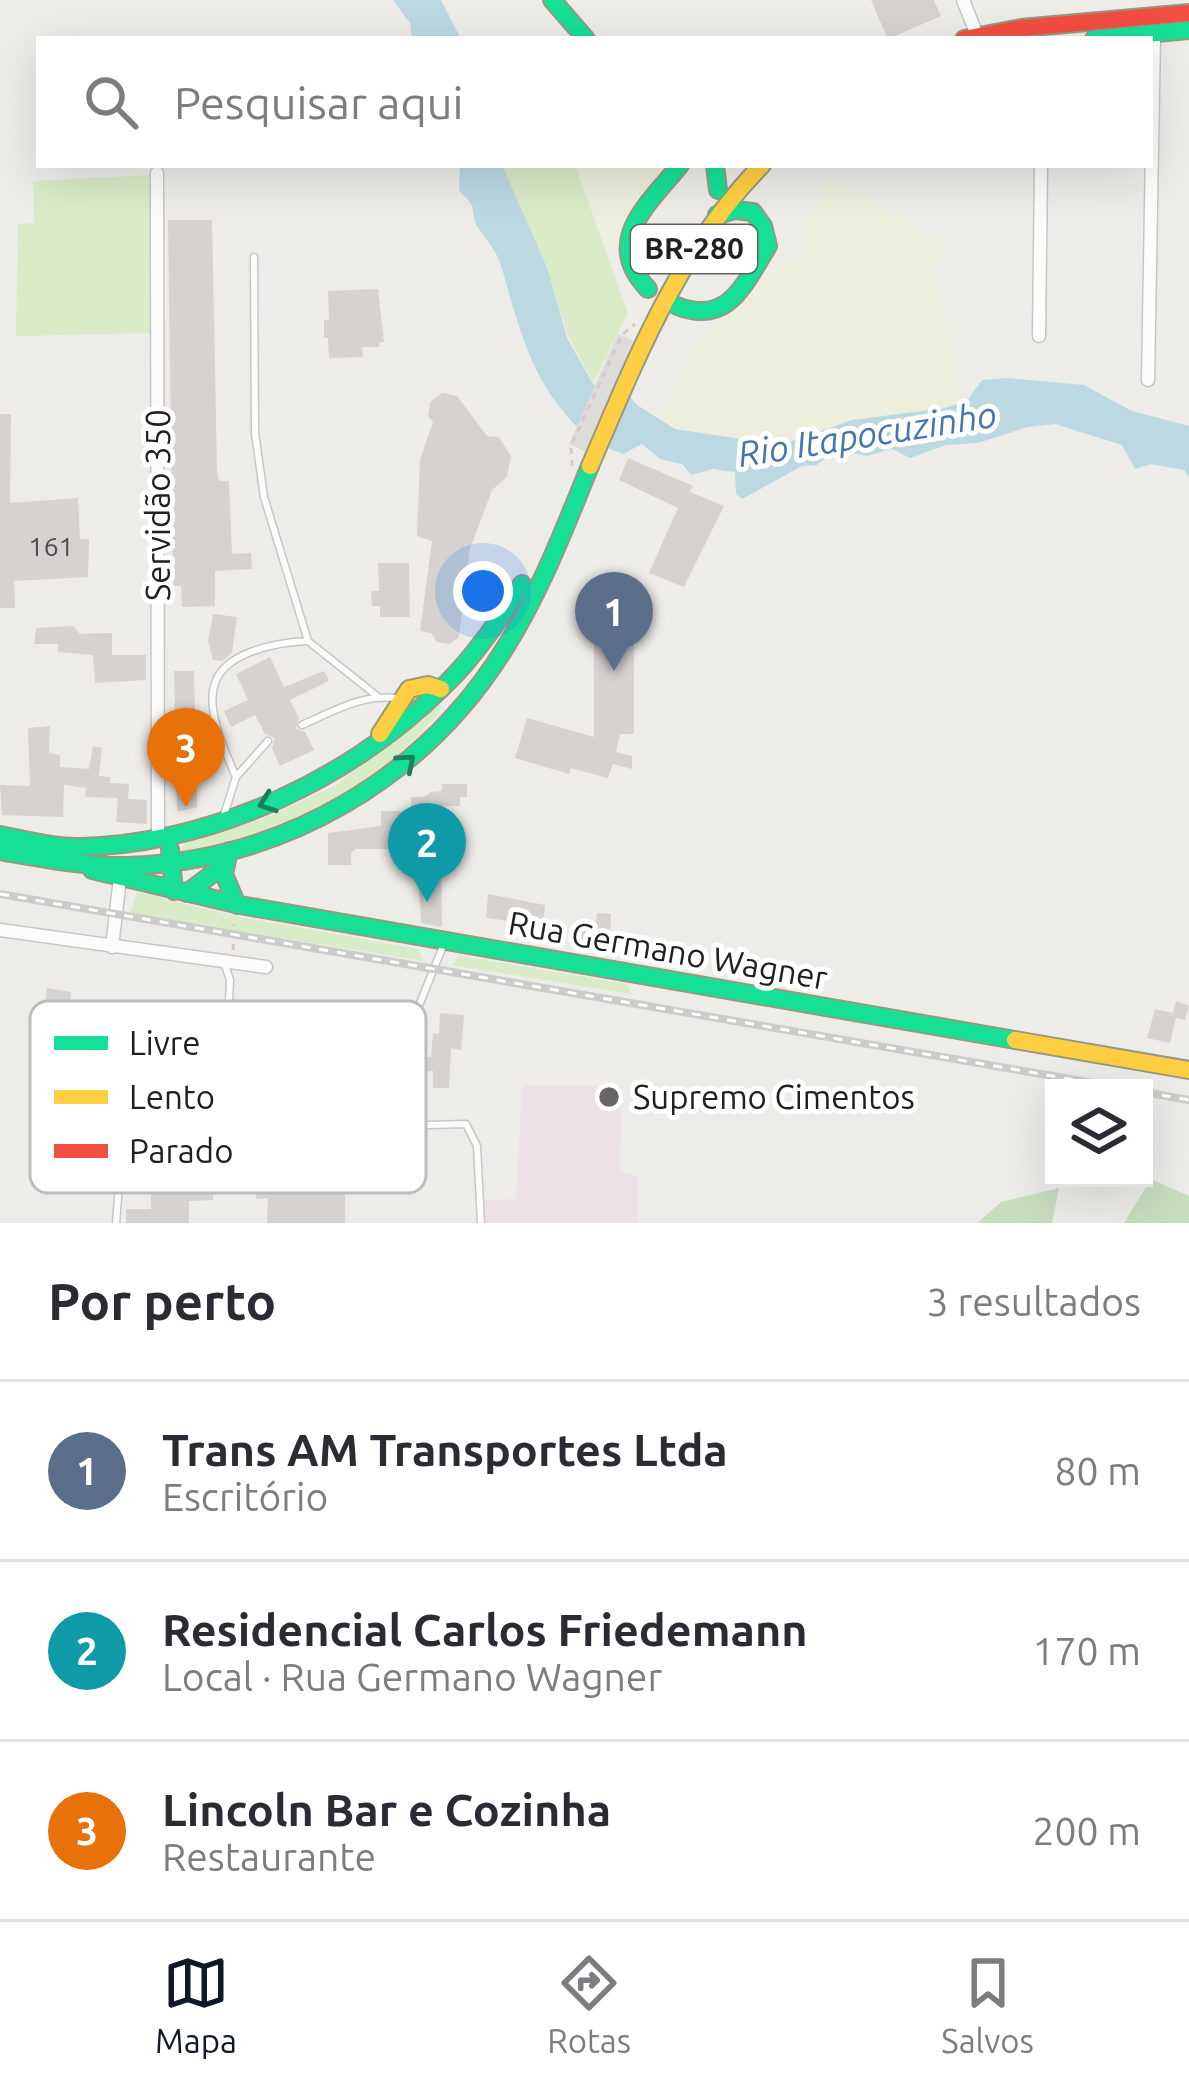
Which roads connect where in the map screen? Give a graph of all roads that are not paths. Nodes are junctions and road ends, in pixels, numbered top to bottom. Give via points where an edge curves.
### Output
1 (552, 0) edge
2 (963, 0) edge
3 (1189, 13) edge
4 (1189, 30) edge
5 (1154, 34) junction
6 (583, 36) edge
7 (970, 36) edge
8 (979, 36) edge
9 (1130, 36) edge
10 (1153, 92) edge
11 (678, 168) edge
12 (715, 168) edge
13 (737, 168) edge
14 (759, 168) edge
15 (1041, 168) edge
16 (1152, 168) edge
17 (157, 173) dead end
18 (718, 190) junction
19 (717, 214) junction
20 (254, 257) dead end
21 (648, 289) dead end
22 (677, 306) dead end
23 (1039, 336) dead end
24 (633, 340) junction
25 (1148, 380) dead end
26 (582, 451) junction
27 (308, 641) junction
28 (441, 689) junction
29 (377, 696) junction
30 (397, 698) junction
31 (302, 724) dead end
32 (437, 736) junction
33 (268, 741) dead end
34 (370, 749) junction
35 (236, 777) junction
36 (223, 819) junction
37 (185, 831) junction
38 (0, 835) edge
39 (158, 837) junction
40 (0, 851) edge
41 (226, 858) junction
42 (171, 862) junction
43 (70, 863) junction
44 (121, 878) junction
45 (180, 892) junction
46 (238, 905) junction
47 (0, 930) edge
48 (444, 942) junction
49 (112, 947) junction
50 (228, 962) junction
51 (266, 967) dead end
52 (229, 1001) edge
53 (421, 1001) edge
54 (1189, 1070) edge
55 (426, 1125) edge
56 (118, 1193) edge
57 (116, 1223) edge
58 (481, 1223) edge

1 - 6 main road
2 - 7 street
3 - 8 main road
4 - 5 main road
5 - 9 main road
5 - 10 street
11 - 21 main road via 625,244 632,277
12 - 18 main road
13 - 18 main road, BR-280
14 - 19 main road, BR-280
15 - 23 street
16 - 25 street
17 - 39 street, Servidão 350
18 - 24 main road, BR-280
19 - 22 main road via 753,212 766,254 727,304 698,314
19 - 24 main road, BR-280
20 - 27 lane via 254,434 264,497
24 - 26 main road, BR-280
26 - 28 main road, BR-280 via 501,622
26 - 32 main road, BR-280 via 506,646
27 - 29 lane
27 - 35 lane via 275,643 222,671 214,684
28 - 30 main road via 421,684
28 - 32 main road via 447,712
28 - 34 main road, BR-280
29 - 30 lane
29 - 31 lane
30 - 34 main road
41 -> 32 main road, BR-280 via 350,804
33 - 35 lane
34 -> 36 main road, BR-280 via 289,795
35 - 36 lane
36 - 37 main road, BR-280
37 - 39 main road, BR-280
37 - 42 main road via 171,844
38 - 39 main road, BR-280 via 82,847
40 - 43 main road, BR-280
41 - 42 main road, BR-280
41 - 45 main road
41 - 46 main road via 226,885
42 - 43 main road, BR-280
42 - 45 main road
43 - 44 main road, Rua Germano Wagner
44 - 45 main road, Rua Germano Wagner
44 - 49 street
45 - 46 main road, Rua Germano Wagner
46 - 48 main road, Rua Germano Wagner
47 - 49 street
48 - 53 lane
48 - 54 main road, Rua Germano Wagner
49 - 50 street
50 - 51 street
50 - 52 lane
55 - 58 lane via 466,1124 477,1146
56 - 57 lane

